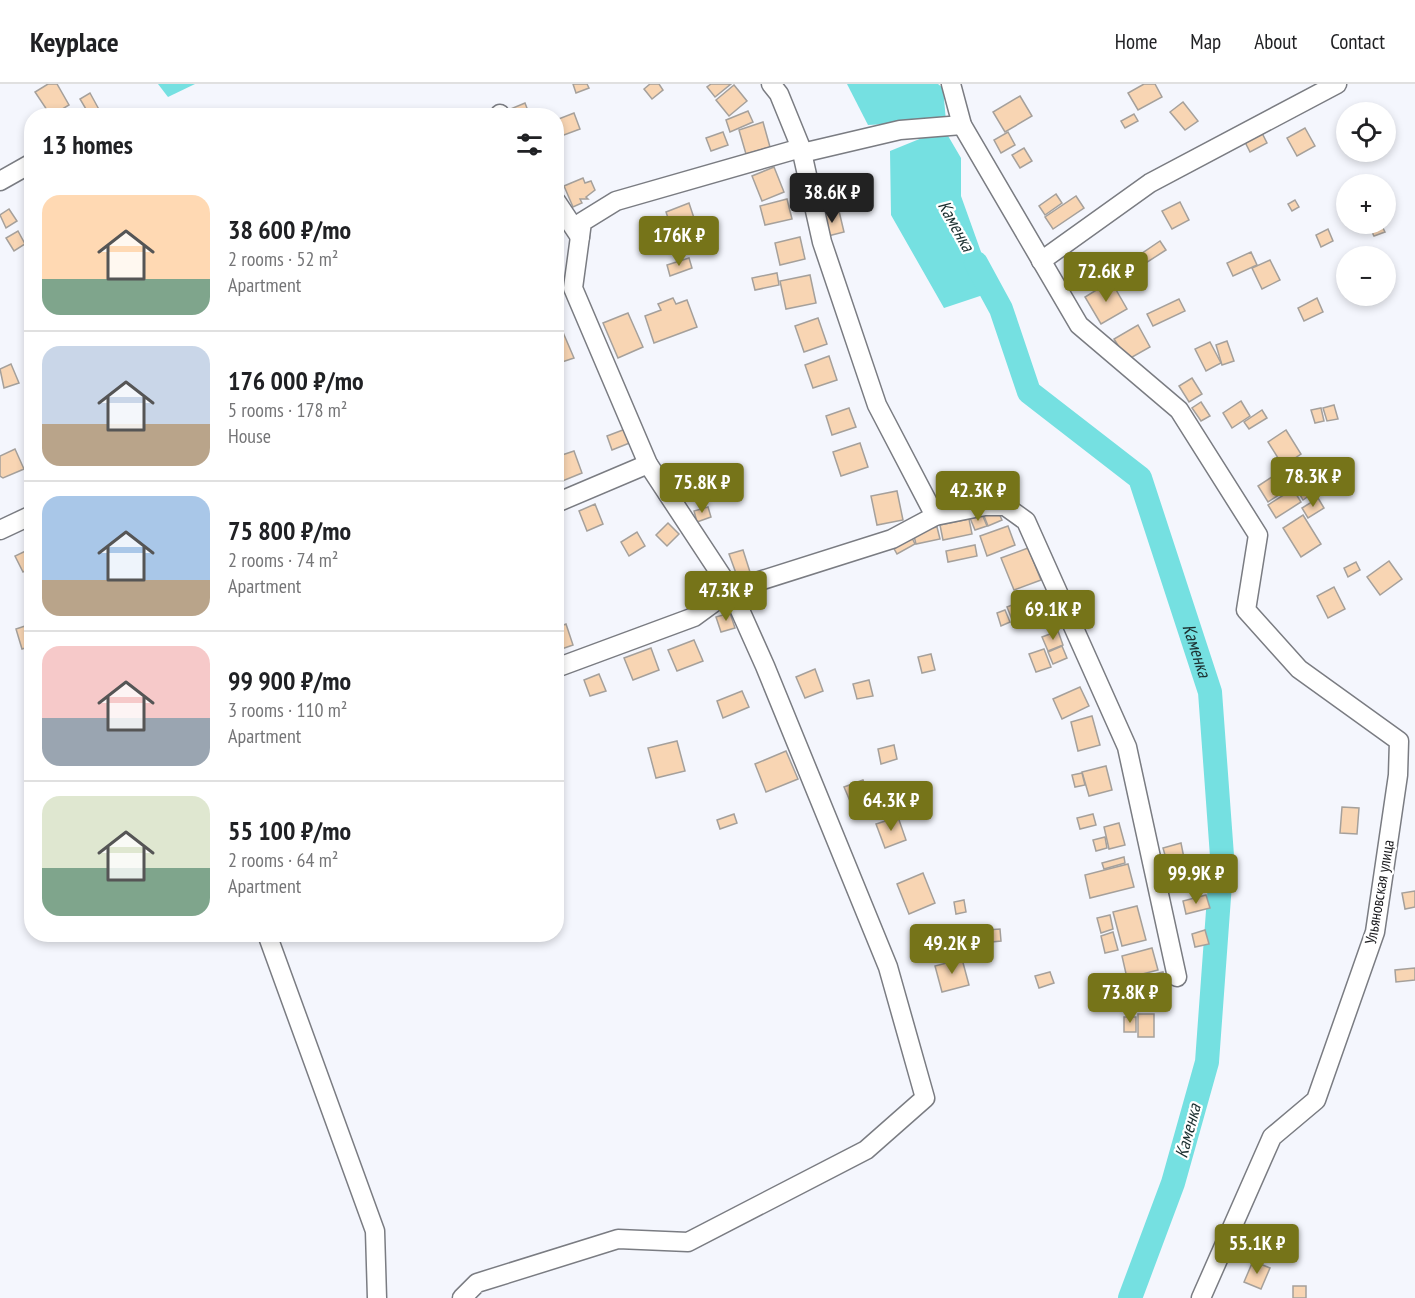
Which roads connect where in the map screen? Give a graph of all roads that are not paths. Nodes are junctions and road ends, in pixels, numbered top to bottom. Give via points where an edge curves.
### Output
1 (771, 84) edge
2 (951, 84) edge
3 (1337, 84) edge
4 (962, 125) junction
5 (801, 151) junction
6 (24, 168) edge
7 (0, 181) edge
8 (564, 213) edge
9 (580, 237) junction
10 (1041, 261) junction
11 (565, 290) edge
12 (648, 464) junction
13 (564, 500) edge
14 (935, 516) junction
15 (24, 519) edge
16 (0, 530) edge
17 (731, 590) junction
18 (564, 665) edge
19 (270, 942) edge
20 (1177, 977) dead end
21 (377, 1298) edge
22 (462, 1298) edge
23 (1201, 1298) edge

1 - 5 street via 779,94
2 - 4 street
3 - 10 street via 1150,183
4 - 5 street via 900,130
4 - 10 street
5 - 9 street via 616,201 582,222
5 - 14 street via 822,242 877,405
6 - 7 street
8 - 9 street
9 - 11 street
10 - 23 street, Ульяновская улица via 1079,325 1179,410 1258,535 1246,610 1299,669 1399,741 1398,776 1375,932 1316,1100 1272,1137
11 - 12 street
12 - 13 street
12 - 17 street
14 - 17 street via 892,539
14 - 20 street via 1005,506 1026,521 1127,747
15 - 16 street
17 - 18 street via 694,617
17 - 22 street via 888,967 924,1098 866,1150 688,1242 618,1239 477,1283
19 - 21 street via 375,1231

